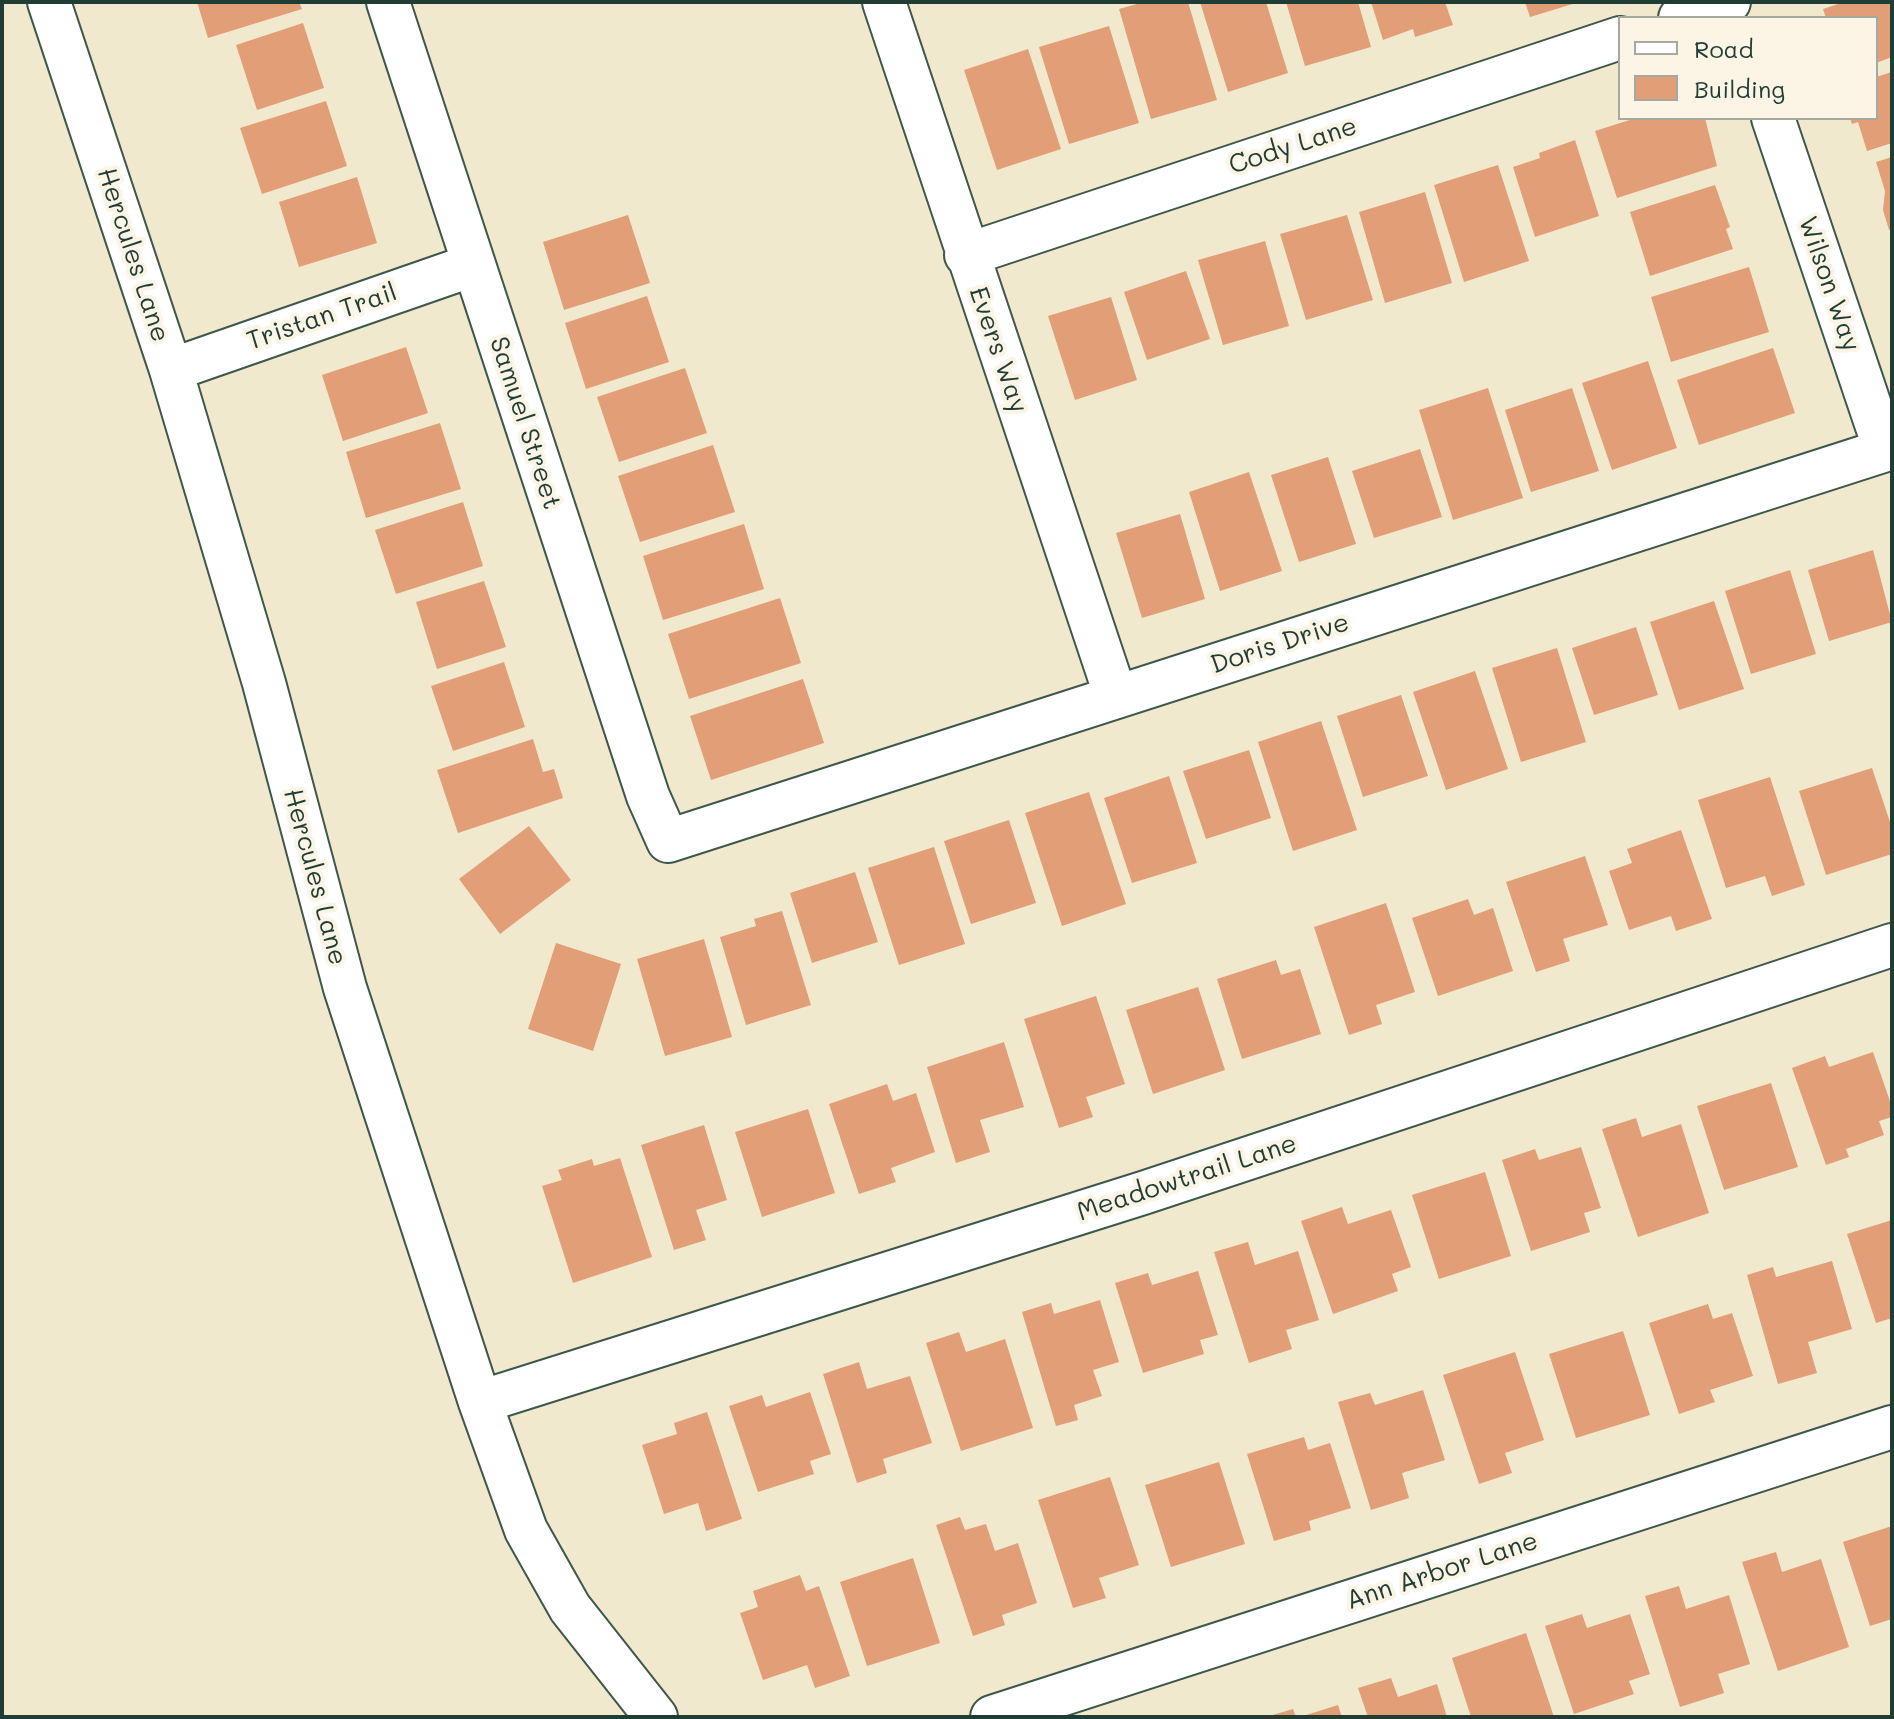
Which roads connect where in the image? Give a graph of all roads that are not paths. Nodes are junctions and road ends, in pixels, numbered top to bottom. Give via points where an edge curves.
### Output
1 (49, 2) edge
2 (388, 2) edge
3 (884, 2) edge
4 (1731, 2) edge
5 (1686, 16) edge
6 (1618, 39) edge
7 (1774, 120) edge
8 (966, 255) junction
9 (473, 265) junction
10 (171, 370) junction
11 (1888, 449) edge
12 (1116, 697) junction
13 (668, 841) joint
14 (1892, 945) edge
15 (480, 1402) junction
16 (1892, 1427) edge
17 (656, 1717) edge
18 (992, 1717) edge

1 - 10 street, Hercules Lane
2 - 9 street, Samuel Street
3 - 8 street, Evers Way
4 - 5 street
6 - 8 street, Cody Lane
7 - 11 street, Wilson Way
8 - 12 street, Evers Way
9 - 10 street, Tristan Trail
9 - 13 street, Samuel Street via 648,796
10 - 15 street, Hercules Lane via 264,683 345,988
11 - 12 street, Doris Drive
12 - 13 street, Doris Drive
14 - 15 street, Meadowtrail Lane via 1143,1193
15 - 17 street, Hercules Lane via 526,1530 570,1608
16 - 18 street, Ann Arbor Lane

